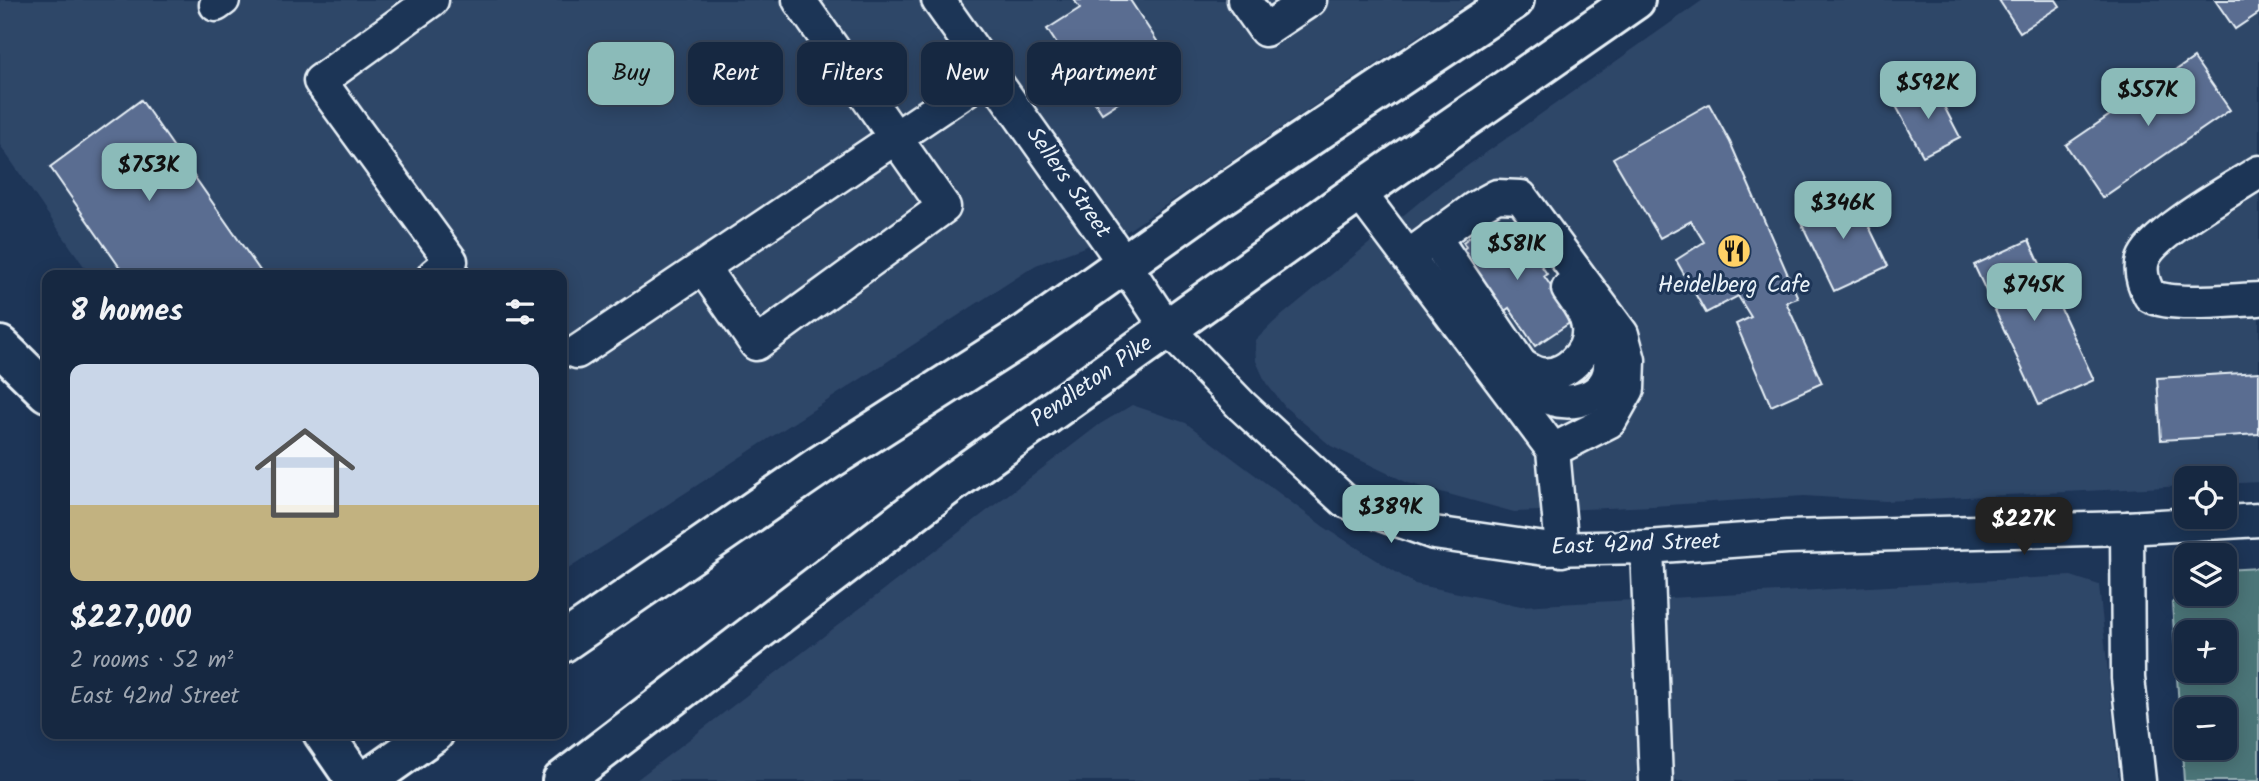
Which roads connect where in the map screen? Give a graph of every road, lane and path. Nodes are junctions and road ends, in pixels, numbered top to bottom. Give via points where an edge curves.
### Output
1 (432, 0) edge
2 (799, 0) edge
3 (938, 0) edge
4 (1244, 0) edge
5 (1634, 0) edge
6 (1308, 1) edge
7 (1497, 5) edge
8 (968, 42) edge
9 (942, 105) edge
10 (1012, 105) edge
11 (895, 135) junction
12 (2259, 172) edge
13 (1359, 192) junction
14 (1497, 196) junction
15 (1434, 237) junction
16 (1409, 256) junction
17 (1124, 264) junction
18 (703, 268) junction
19 (440, 270) edge
20 (2259, 299) edge
21 (1167, 328) junction
22 (0, 346) edge
23 (577, 352) dead end
24 (42, 387) edge
25 (1553, 450) junction
26 (2259, 520) edge
27 (2127, 528) junction
28 (1647, 547) junction
29 (1562, 550) junction
30 (567, 640) edge
31 (327, 739) edge
32 (426, 739) edge
33 (356, 781) edge
34 (366, 781) edge
35 (562, 781) edge
36 (1656, 781) edge
37 (2139, 781) edge

1 - 19 street via 320,81 451,261
2 - 11 street
3 - 8 street, Sellers Street
4 - 6 street via 1265,30
5 - 13 main road, Pendleton Pike
7 - 17 main road
9 - 11 street
10 - 17 street, Sellers Street
11 - 18 street
11 - 18 street via 944,207 755,344
12 - 20 street via 2152,244 2142,264 2150,296 2166,300
13 - 16 street
13 - 21 main road, Pendleton Pike
14 - 15 street
14 - 15 street via 1510,205 1583,311 1588,328 1586,347 1573,365 1540,374 1521,365
14 - 25 street via 1521,197 1622,334 1629,360 1628,389 1610,421
15 - 16 street
16 - 25 street
17 - 21 street, East 42nd Street
17 - 30 main road
18 - 23 street
21 - 29 street, East 42nd Street via 1242,407 1345,501 1434,533
21 - 35 main road, Pendleton Pike via 926,501
22 - 24 main road
25 - 29 street
26 - 27 street, East 42nd Street
27 - 28 street, East 42nd Street via 1787,537
27 - 37 street via 2128,678
28 - 29 street, East 42nd Street
28 - 36 street
31 - 33 main road
32 - 34 main road

